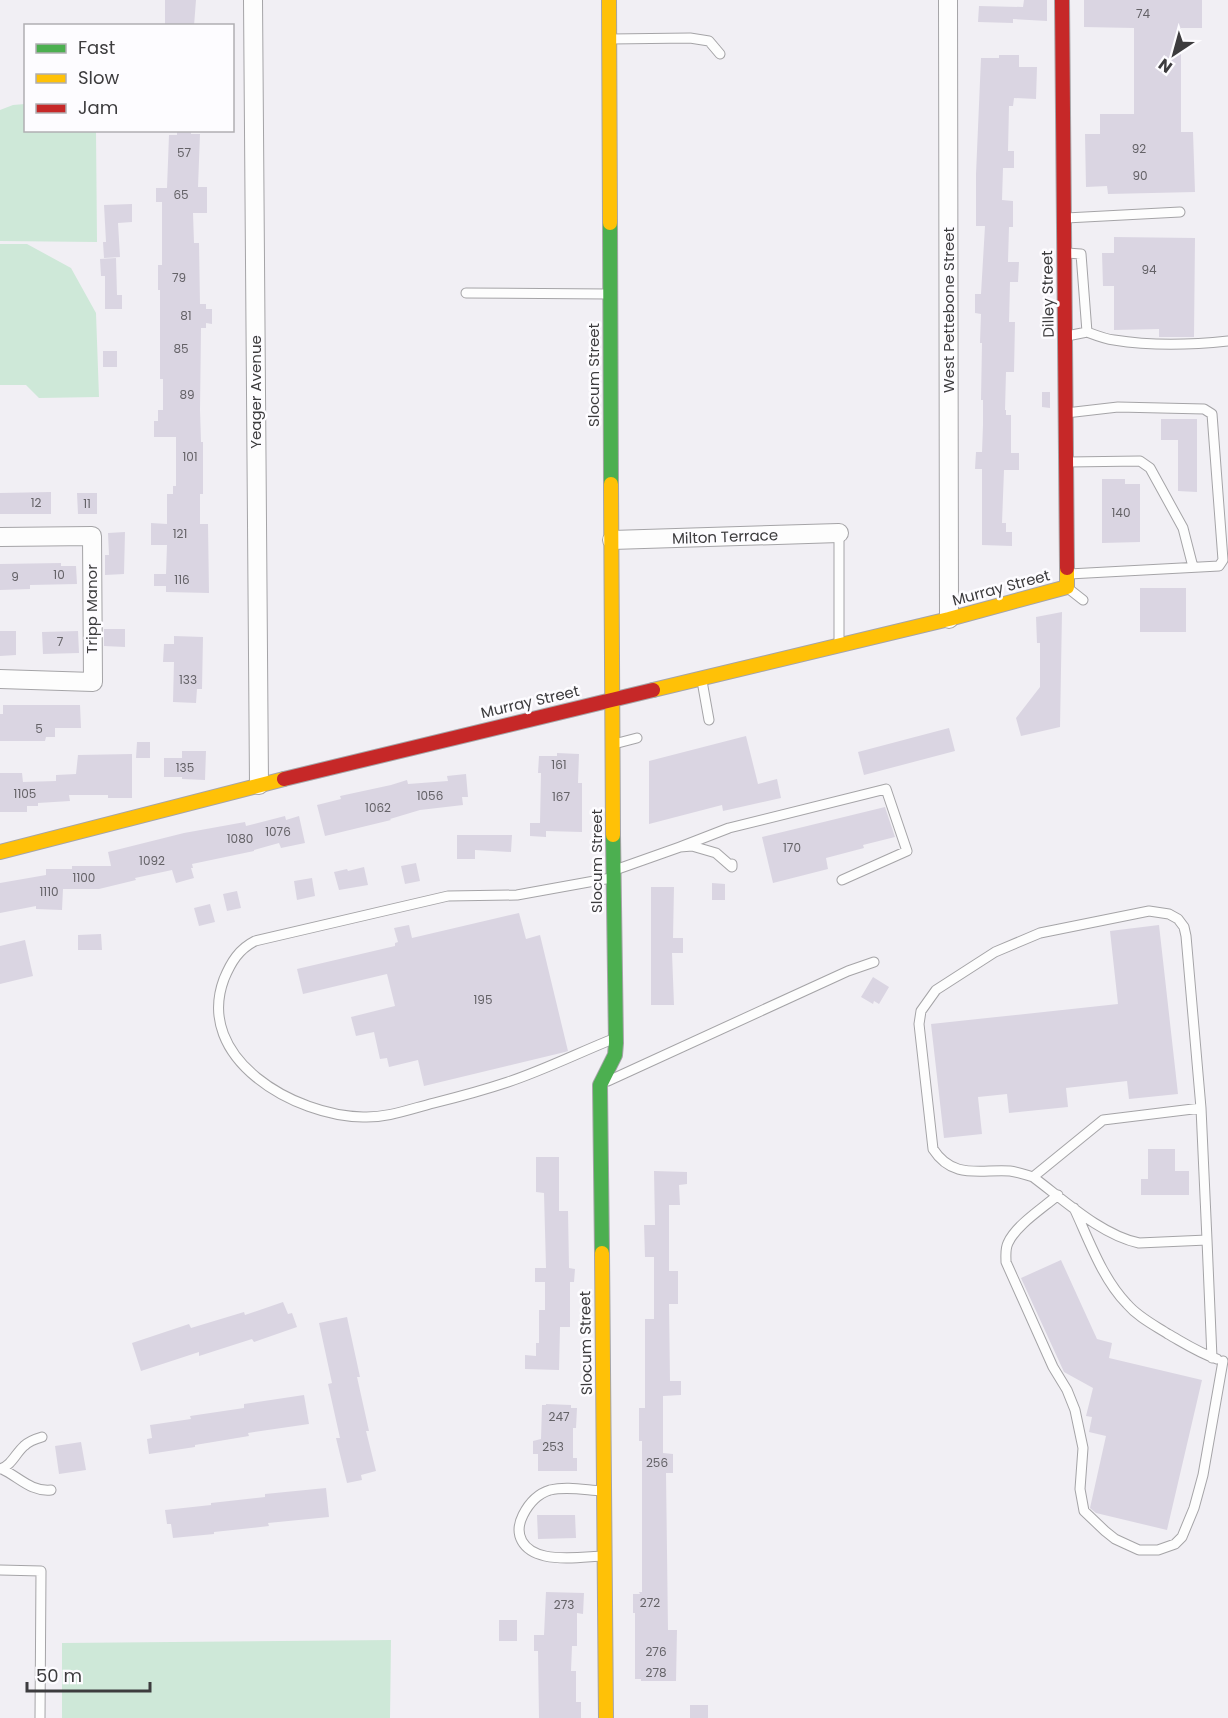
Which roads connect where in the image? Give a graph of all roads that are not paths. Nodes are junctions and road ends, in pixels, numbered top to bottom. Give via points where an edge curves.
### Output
1 (253, 0) edge
2 (609, 0) edge
3 (948, 0) edge
4 (1062, 0) edge
5 (609, 39) junction
6 (720, 54) dead end
7 (1180, 212) dead end
8 (1064, 218) junction
9 (1064, 253) junction
10 (466, 293) dead end
11 (610, 294) junction
12 (1087, 332) junction
13 (1065, 337) junction
14 (1228, 341) edge
15 (1066, 414) junction
16 (1066, 462) junction
17 (839, 533) joint
18 (0, 537) edge
19 (612, 540) junction
20 (1192, 567) junction
21 (1067, 581) junction
22 (1083, 600) dead end
23 (949, 619) junction
24 (839, 645) junction
25 (701, 679) junction
26 (0, 680) edge
27 (614, 700) junction
28 (709, 720) dead end
29 (637, 738) dead end
30 (614, 744) junction
31 (259, 785) junction
32 (680, 847) junction
33 (0, 852) edge
34 (732, 864) dead end
35 (615, 874) junction
36 (842, 880) dead end
37 (874, 962) dead end
38 (615, 1038) junction
39 (600, 1085) junction
40 (1201, 1108) junction
41 (1033, 1177) junction
42 (1058, 1195) junction
43 (1073, 1207) junction
44 (1208, 1240) junction
45 (1212, 1358) junction
46 (1226, 1362) edge
47 (42, 1437) dead end
48 (1, 1469) edge
49 (51, 1490) dead end
50 (604, 1491) junction
51 (604, 1556) junction
52 (0, 1570) edge
53 (40, 1718) edge
54 (606, 1718) edge

1 - 31 street, Yeager Avenue
2 - 5 street, Slocum Street
3 - 23 street, West Pettebone Street
4 - 8 street, Dilley Street
5 - 6 lane via 690,38 709,42
5 - 11 street, Slocum Street
7 - 8 lane
8 - 9 street, Dilley Street
9 - 12 lane via 1081,254
9 - 13 street, Dilley Street
10 - 11 lane
11 - 19 street, Slocum Street
12 - 13 lane
12 - 14 lane via 1113,340 1150,343 1190,345
13 - 15 street, Dilley Street
15 - 16 street, Dilley Street
15 - 20 lane via 1118,406 1204,408 1212,414 1223,560 1219,566
16 - 20 lane via 1140,461 1150,468 1183,528
16 - 21 street, Dilley Street
17 - 19 street, Milton Terrace
17 - 24 lane
18 - 26 street, Tripp Manor via 92,536 93,682
19 - 27 street, Slocum Street
20 - 21 lane
21 - 22 lane
21 - 23 street, Murray Street via 1018,604
23 - 24 street, Murray Street
24 - 25 street, Murray Street
25 - 27 street, Murray Street
25 - 28 lane
27 - 30 street, Slocum Street
27 - 31 street, Murray Street
29 - 30 lane
30 - 35 street, Slocum Street
31 - 33 street, Murray Street
32 - 34 lane via 716,852
32 - 35 lane
32 - 36 lane via 729,828 886,789 907,851
35 - 38 street, Slocum Street
35 - 38 lane via 517,895 448,896 255,941 237,954 218,1004 225,1040 252,1075 298,1103 360,1118 397,1113 509,1082
37 - 39 lane
38 - 39 street, Slocum Street via 615,1055
39 - 50 street, Slocum Street
40 - 41 lane via 1103,1120
40 - 41 lane via 1186,936 1178,919 1149,911 1040,933 996,952 936,990 921,1011 919,1024 933,1149 938,1156 961,1170 1012,1171
40 - 44 lane
41 - 42 lane
42 - 43 lane
42 - 46 lane via 1011,1238 1006,1262 1075,1410 1083,1449 1080,1489 1084,1511 1115,1539 1149,1551 1168,1548 1182,1537 1203,1475
43 - 44 lane via 1128,1241
43 - 45 lane via 1102,1269 1127,1304 1138,1315
44 - 45 lane
45 - 46 lane
47 - 48 lane via 24,1445 9,1465
48 - 49 lane via 34,1489
50 - 51 street, Slocum Street
50 - 51 lane via 571,1488 541,1494 529,1504 519,1536 524,1545 546,1556
51 - 54 street, Slocum Street
52 - 53 lane via 41,1571

